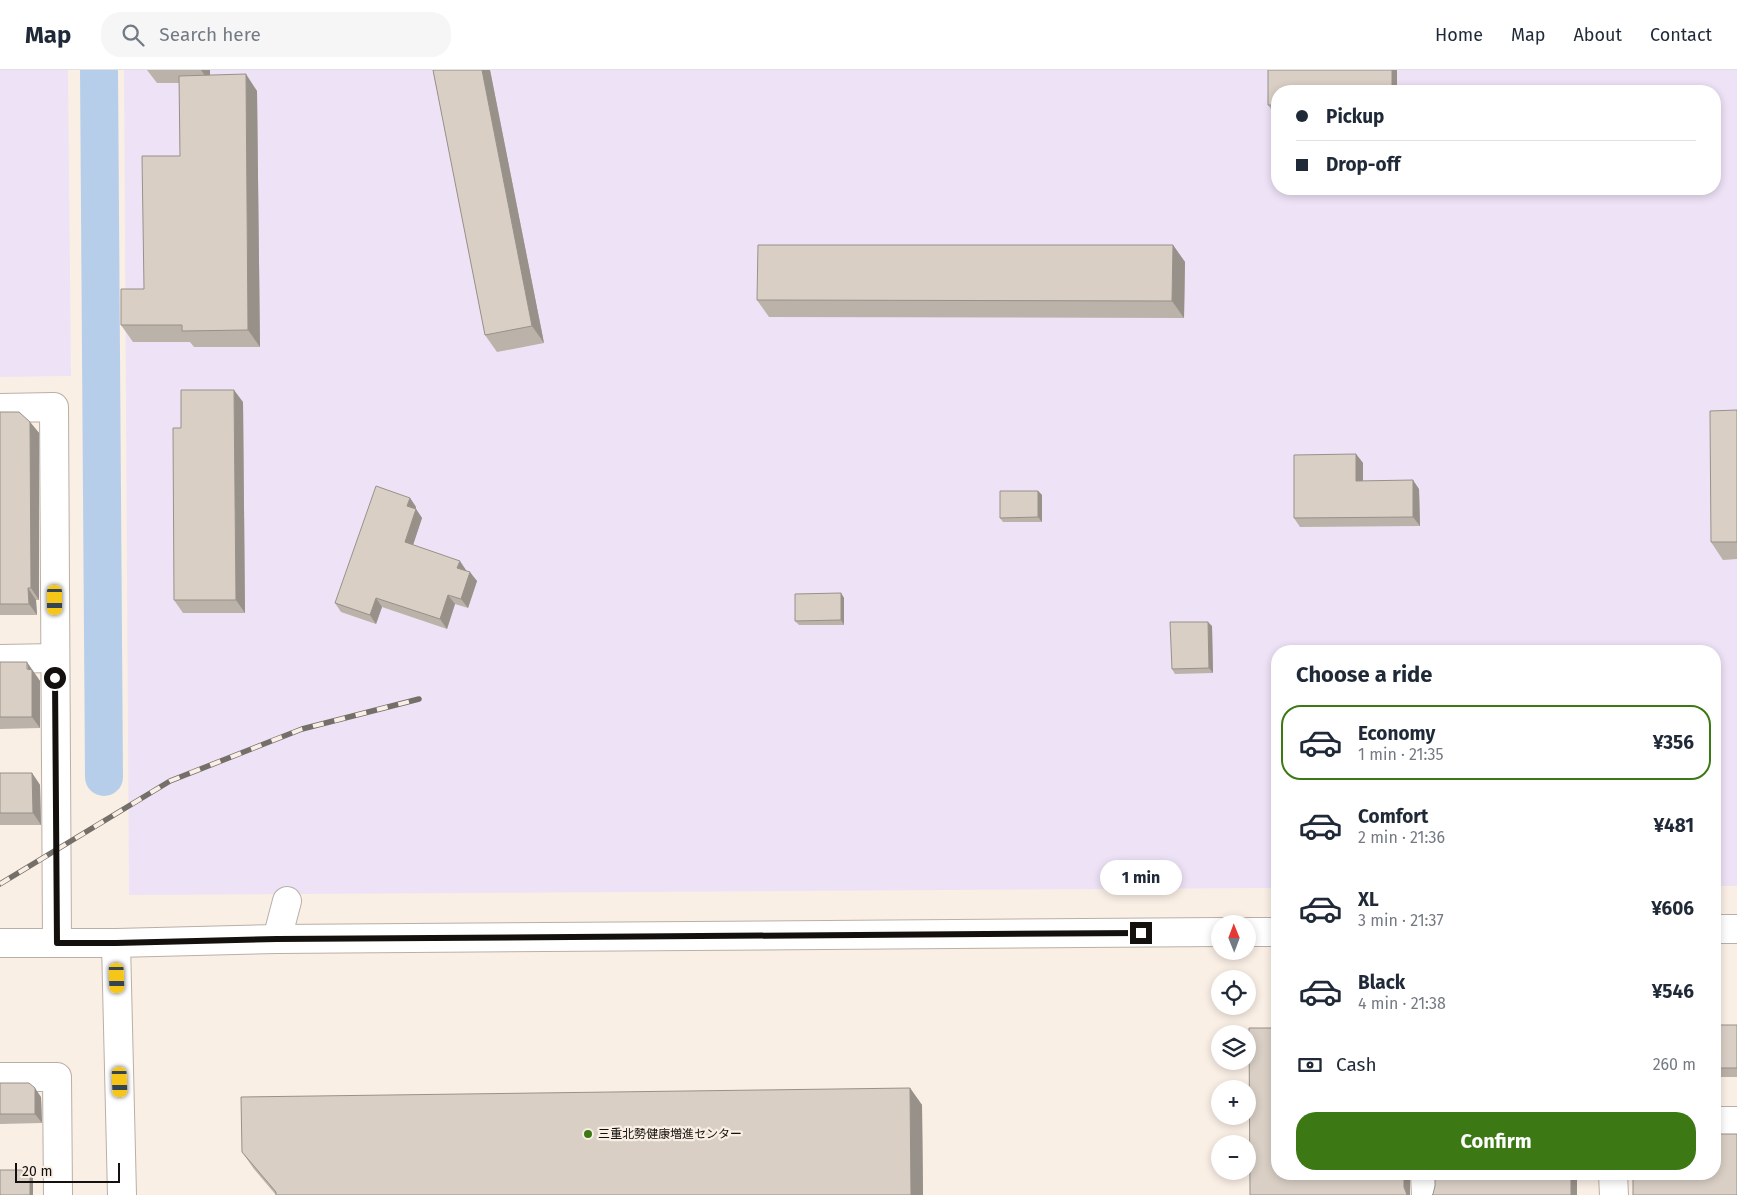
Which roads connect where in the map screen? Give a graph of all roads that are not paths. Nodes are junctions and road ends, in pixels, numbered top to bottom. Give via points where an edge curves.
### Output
1 (0, 408) edge
2 (55, 658) junction
3 (0, 659) edge
4 (288, 900) dead end
5 (1721, 929) edge
6 (1737, 929) edge
7 (1211, 932) edge
8 (1256, 932) edge
9 (1271, 932) edge
10 (277, 939) junction
11 (0, 943) edge
12 (57, 943) junction
13 (116, 943) junction
14 (0, 1077) edge
15 (1737, 1121) edge
16 (1721, 1122) edge
17 (1426, 1180) edge
18 (1614, 1180) edge
19 (58, 1195) edge
20 (122, 1195) edge
21 (1426, 1195) edge
22 (1614, 1195) edge

1 - 2 street via 54,407
2 - 3 street
2 - 12 street
4 - 10 street
5 - 6 street
7 - 10 street
8 - 9 street
10 - 13 street
11 - 12 street
12 - 13 street
13 - 20 street
14 - 19 street via 57,1077
15 - 16 street
17 - 21 street
18 - 22 street

